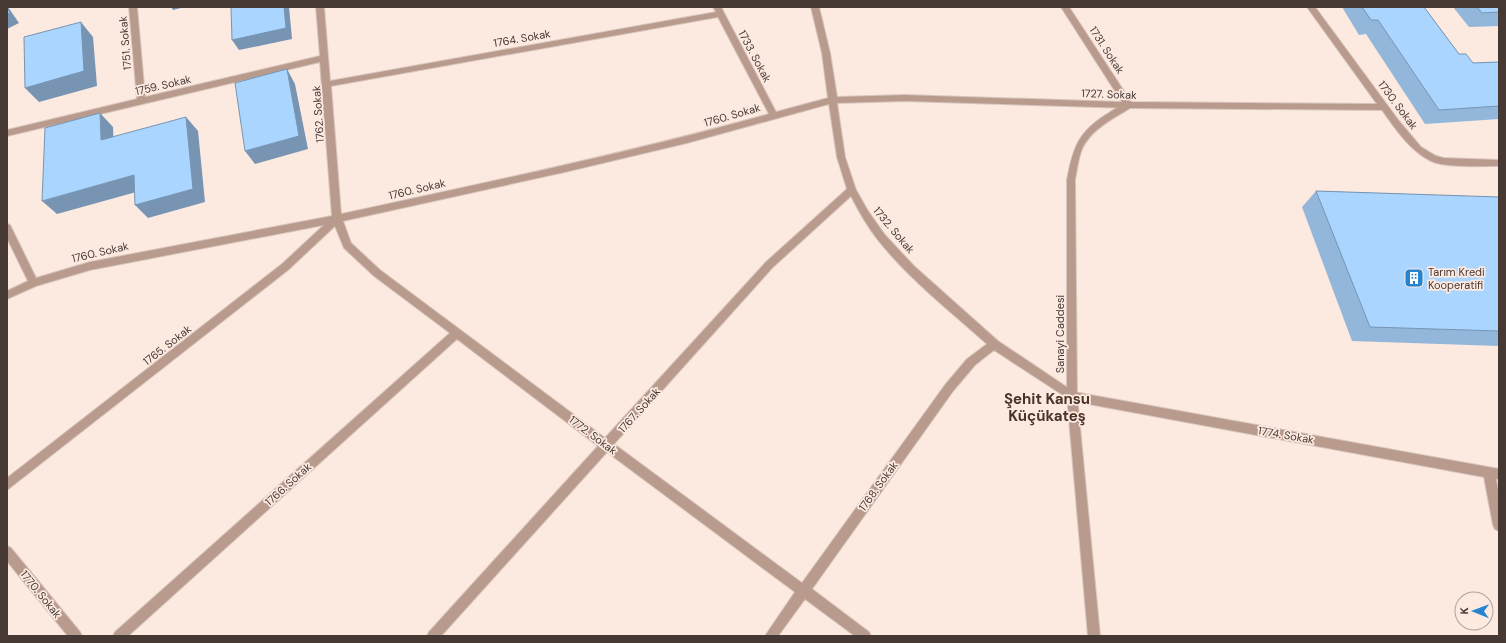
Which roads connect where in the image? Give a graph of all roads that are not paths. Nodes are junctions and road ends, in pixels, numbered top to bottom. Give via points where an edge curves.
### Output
1 (133, 7) edge
2 (320, 7) edge
3 (728, 7) edge
4 (815, 7) edge
5 (1065, 7) edge
6 (1310, 7) edge
7 (719, 10) edge
8 (325, 58) junction
9 (326, 84) junction
10 (833, 100) junction
11 (141, 102) junction
12 (1129, 106) junction
13 (1385, 107) junction
14 (774, 116) junction
15 (7, 133) edge
16 (1499, 162) edge
17 (852, 190) junction
18 (337, 219) junction
19 (7, 228) edge
20 (34, 283) junction
21 (7, 295) edge
22 (457, 333) junction
23 (994, 344) junction
24 (1072, 396) junction
25 (607, 446) junction
26 (1494, 473) edge
27 (7, 485) edge
28 (1499, 524) edge
29 (7, 552) edge
30 (804, 591) junction
31 (76, 636) edge
32 (119, 636) edge
33 (433, 636) edge
34 (771, 636) edge
35 (865, 636) edge
36 (1094, 636) edge

1 - 11 street, 1751. Sokak
2 - 8 street, 1762. Sokak
3 - 7 street, 1764. Sokak
4 - 10 street, 1732. Sokak via 826,53
5 - 12 street, 1731. Sokak
6 - 13 street, 1730. Sokak
7 - 9 street, 1764. Sokak
7 - 14 street, 1733. Sokak
8 - 9 street, 1762. Sokak
8 - 11 street, 1759. Sokak
9 - 18 street, 1762. Sokak
10 - 12 street, 1727. Sokak via 905,98
10 - 14 street, 1760. Sokak
10 - 17 street, 1732. Sokak via 841,157
11 - 15 street, 1759. Sokak
12 - 13 street, 1727. Sokak
12 - 24 street, Sanayi Caddesi via 1092,130 1078,148 1074,161 1071,180
13 - 16 street, 1730. Sokak via 1425,155 1444,161
14 - 18 street, 1760. Sokak via 630,154
17 - 23 street, 1732. Sokak via 869,220 906,263
17 - 25 street, 1767. Sokak via 769,265
18 - 20 street, 1760. Sokak via 127,258
18 - 22 street, 1772. Sokak via 348,245 362,260
18 - 27 street, 1765. Sokak via 285,267
19 - 20 street
20 - 21 street, 1760. Sokak
22 - 25 street, 1772. Sokak
22 - 32 street, 1766. Sokak
23 - 24 street, 1732. Sokak
23 - 30 street, 1768. Sokak via 956,378
24 - 26 street, 1774. Sokak
24 - 36 street, Sanayi Caddesi
25 - 30 street, 1772. Sokak
25 - 33 street, 1767. Sokak
26 - 28 street
29 - 31 street, 1770. Sokak
30 - 34 street, 1768. Sokak
30 - 35 street, 1772. Sokak

